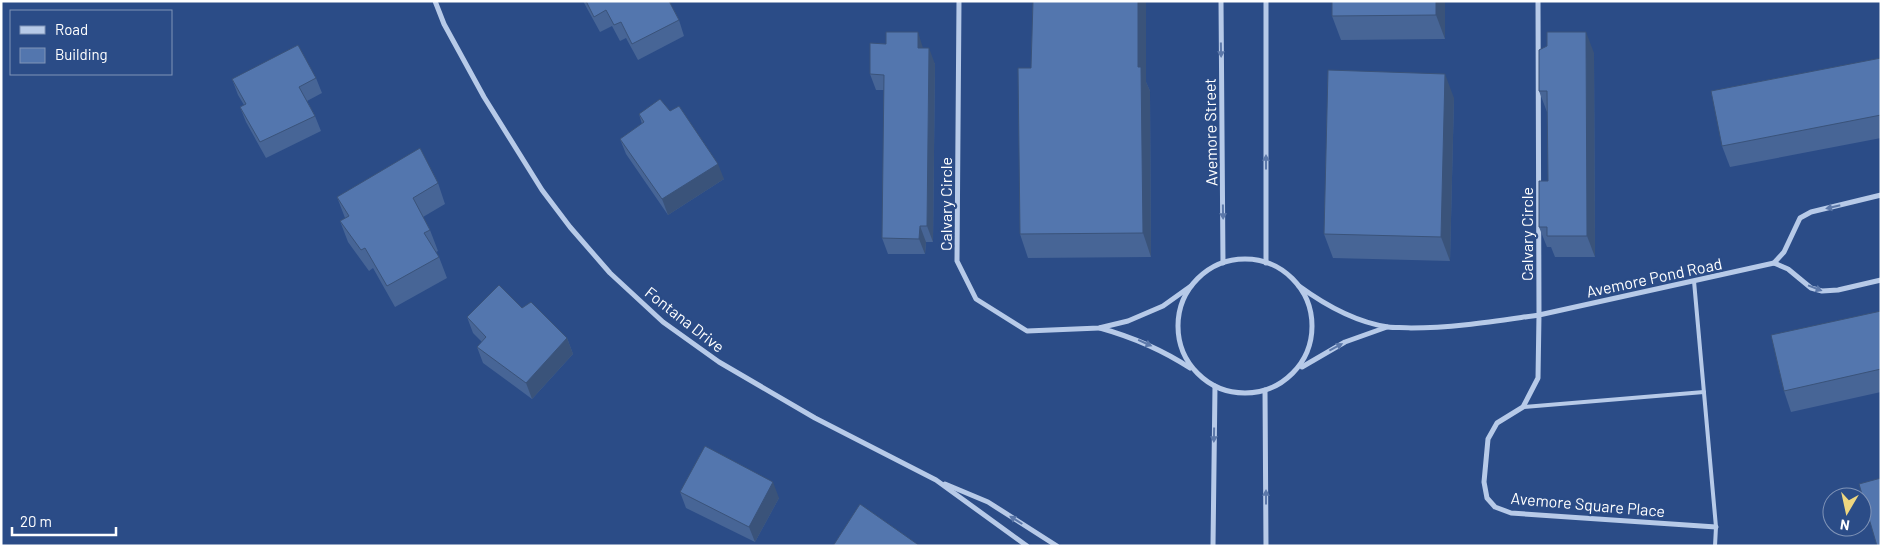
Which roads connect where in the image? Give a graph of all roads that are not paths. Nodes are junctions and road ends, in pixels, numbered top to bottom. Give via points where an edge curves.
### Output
1 (435, 1) edge
2 (959, 1) edge
3 (1221, 1) edge
4 (1266, 1) edge
5 (1538, 1) edge
6 (1881, 196) edge
7 (1223, 263) junction
8 (1266, 263) junction
9 (1774, 264) junction
10 (1881, 280) edge
11 (1694, 281) junction
12 (1191, 286) junction
13 (1299, 286) junction
14 (1539, 315) junction
15 (1388, 327) junction
16 (1099, 328) junction
17 (1197, 372) junction
18 (1294, 372) junction
19 (1215, 386) junction
20 (1265, 390) junction
21 (1704, 392) junction
22 (1523, 407) junction
23 (936, 480) junction
24 (1716, 527) junction
25 (1027, 546) edge
26 (1057, 546) edge
27 (1213, 546) edge
28 (1266, 546) edge
29 (1715, 546) edge

1 - 23 street, Fontana Drive via 484,97 542,190 610,273 663,322 719,362 815,418
2 - 16 street, Calvary Circle via 957,261 976,299 1027,331
3 -> 7 street, Avemore Street
8 -> 4 street
5 - 14 street, Calvary Circle
6 -> 9 street via 1811,212 1800,218 1784,252
7 - 8 street via 1233,259 1255,259
7 - 12 street via 1212,267
8 - 13 street via 1277,266
9 -> 10 street via 1788,269 1810,288 1822,292
9 - 11 street, Avemore Pond Road
11 - 14 street, Avemore Pond Road
11 - 21 lane
12 - 16 street, Calvary Circle via 1163,306 1128,321
12 - 17 street via 1182,301 1177,323 1180,345 1190,366
13 - 15 street via 1326,305
13 - 18 street via 1307,298 1313,319 1312,342 1303,362
14 - 15 street via 1474,325
14 - 22 street via 1538,378
18 -> 15 street via 1345,342
16 -> 17 street, Calvary Circle via 1131,337 1167,353
17 - 19 street
18 - 20 street via 1288,379
19 - 20 street via 1248,394
19 -> 27 street
28 -> 20 street
21 - 22 lane
21 - 24 lane
22 - 24 street, Avemore Square Place via 1497,423 1488,439 1484,482 1487,498 1495,507 1512,513
23 - 25 street, Fontana Drive
26 -> 23 street via 988,502
24 - 29 lane

